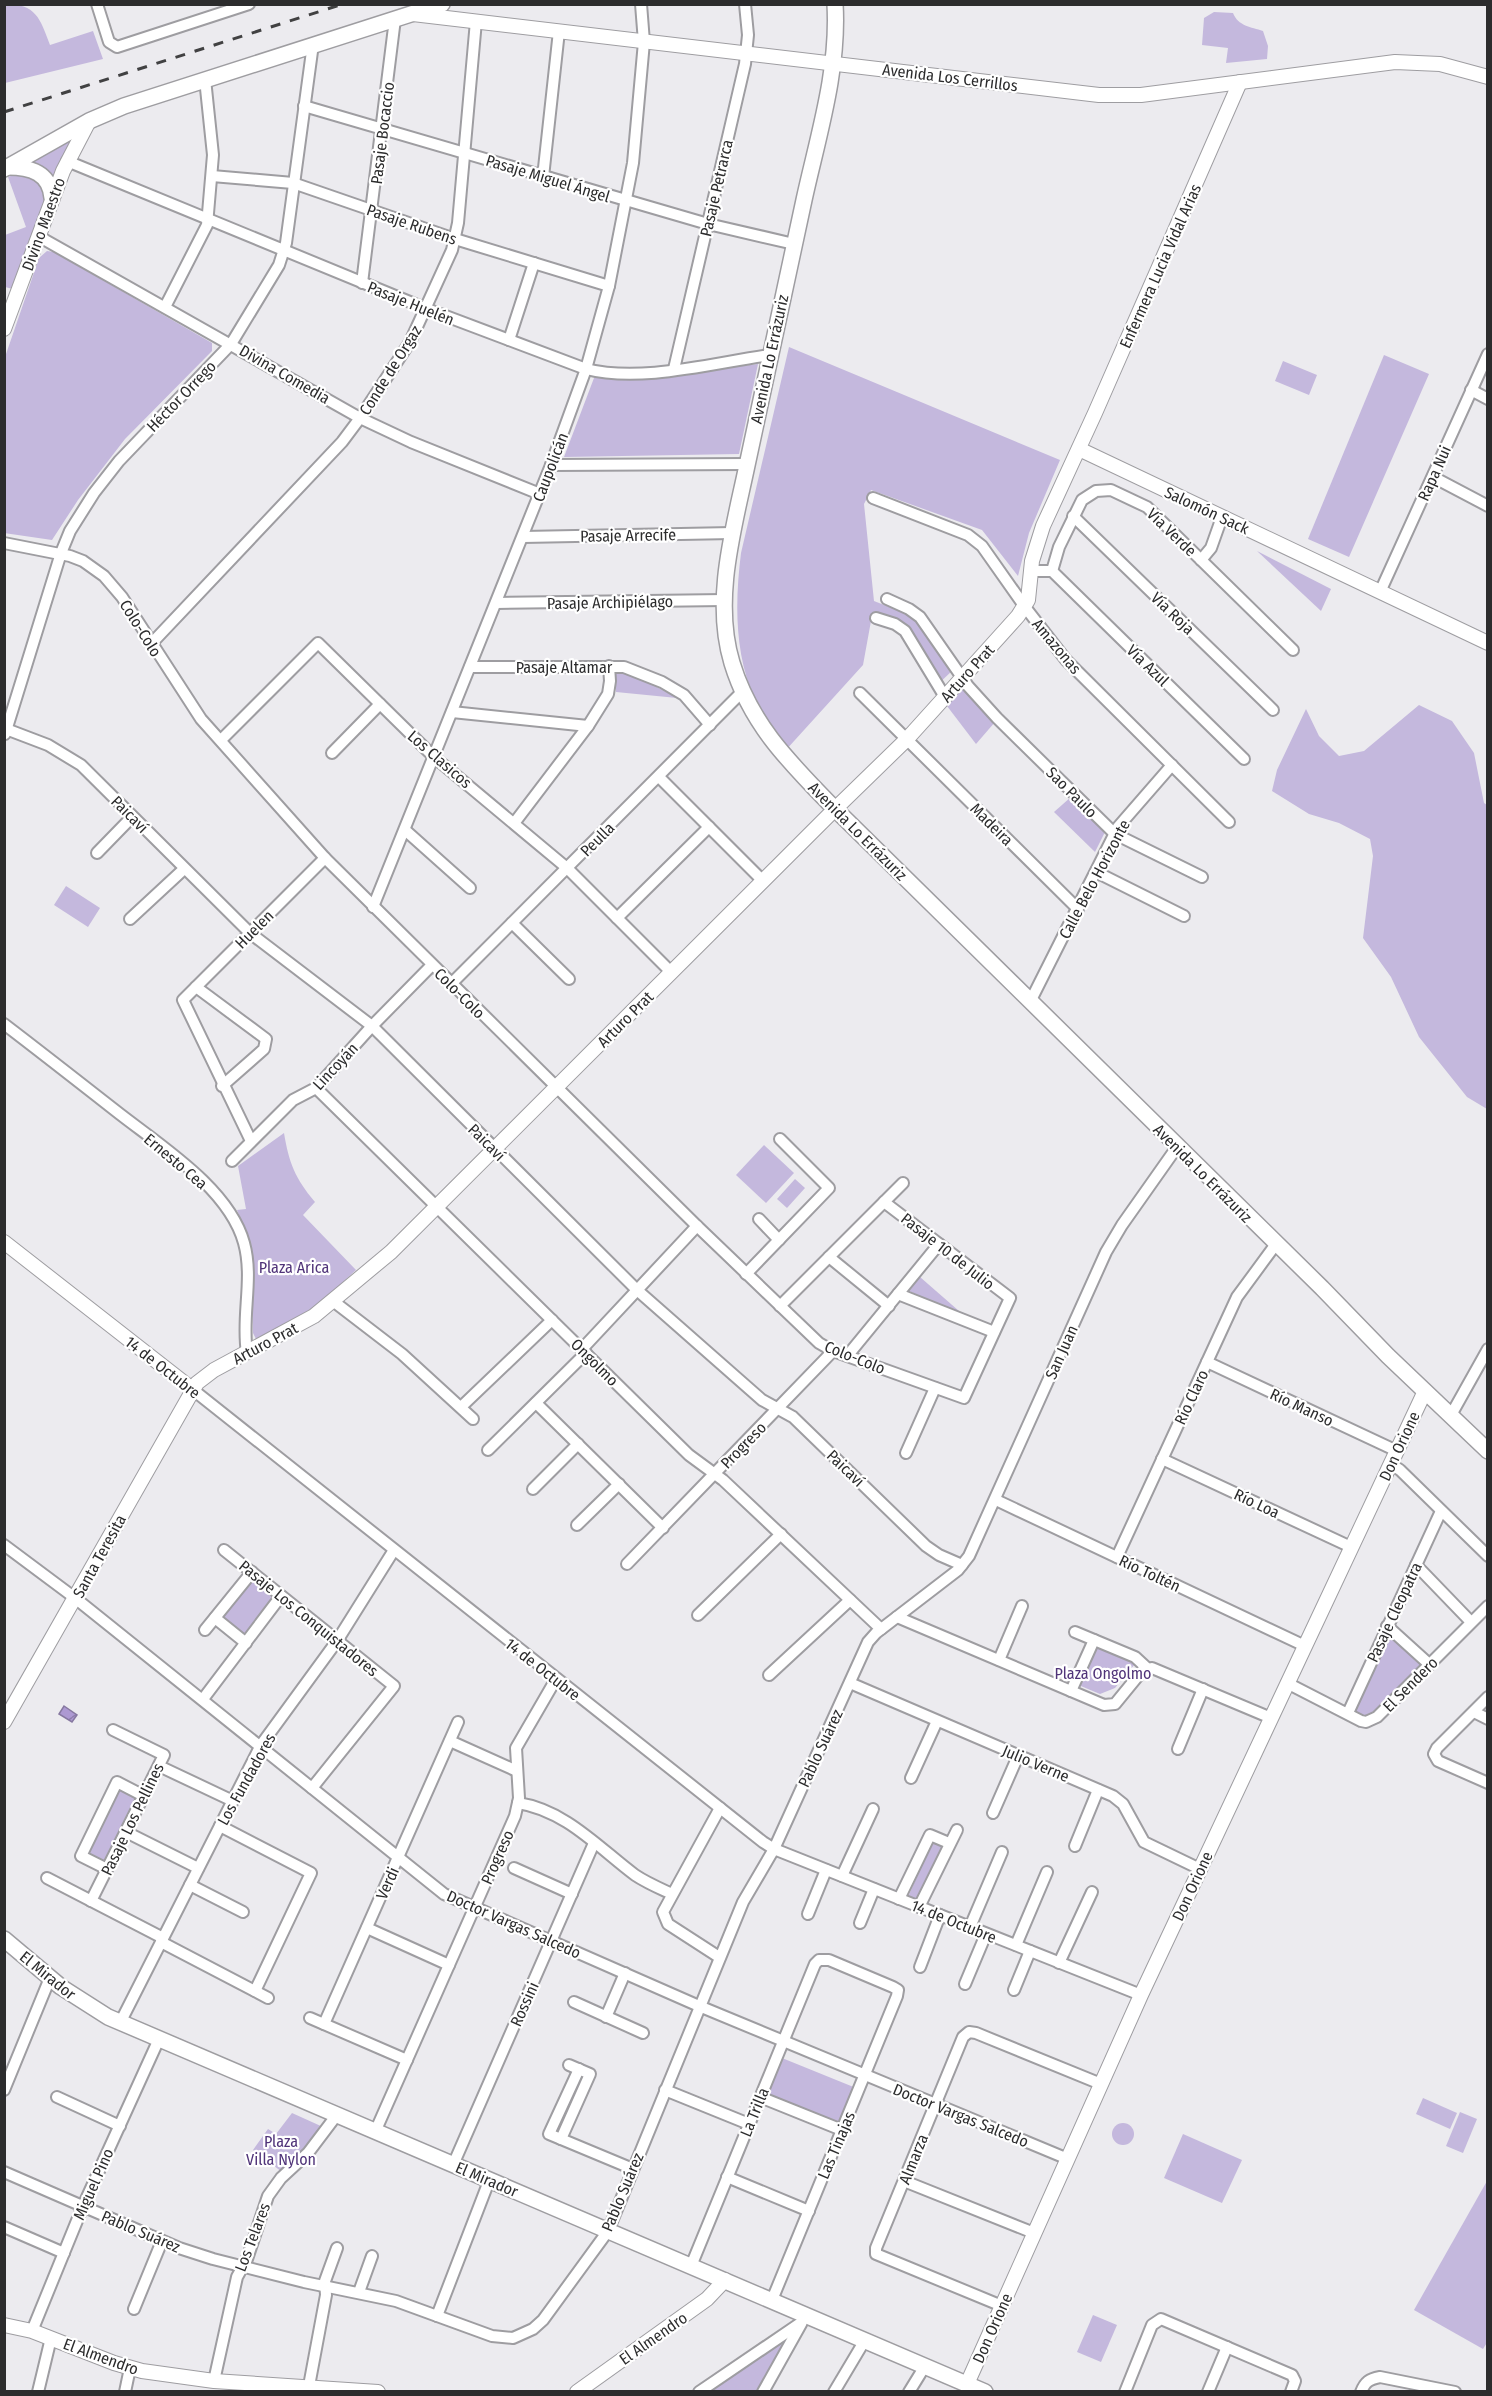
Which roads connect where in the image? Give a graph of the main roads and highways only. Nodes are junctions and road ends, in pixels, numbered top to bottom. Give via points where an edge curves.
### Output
1 (442, 4) edge
2 (835, 4) edge
3 (6, 168) edge
4 (52, 198) road end
5 (1486, 1448) edge
6 (4, 1939) edge
7 (986, 2391) edge

1 - 3 main road via 124,106
2 - 5 main road, Avenida Lo Errázuriz via 834,64 734,533 725,600 728,646 742,692 769,738 835,809
3 - 4 main road via 28,168 39,173
6 - 7 main road, El Mirador via 84,2004 120,2023 772,2300 804,2319

